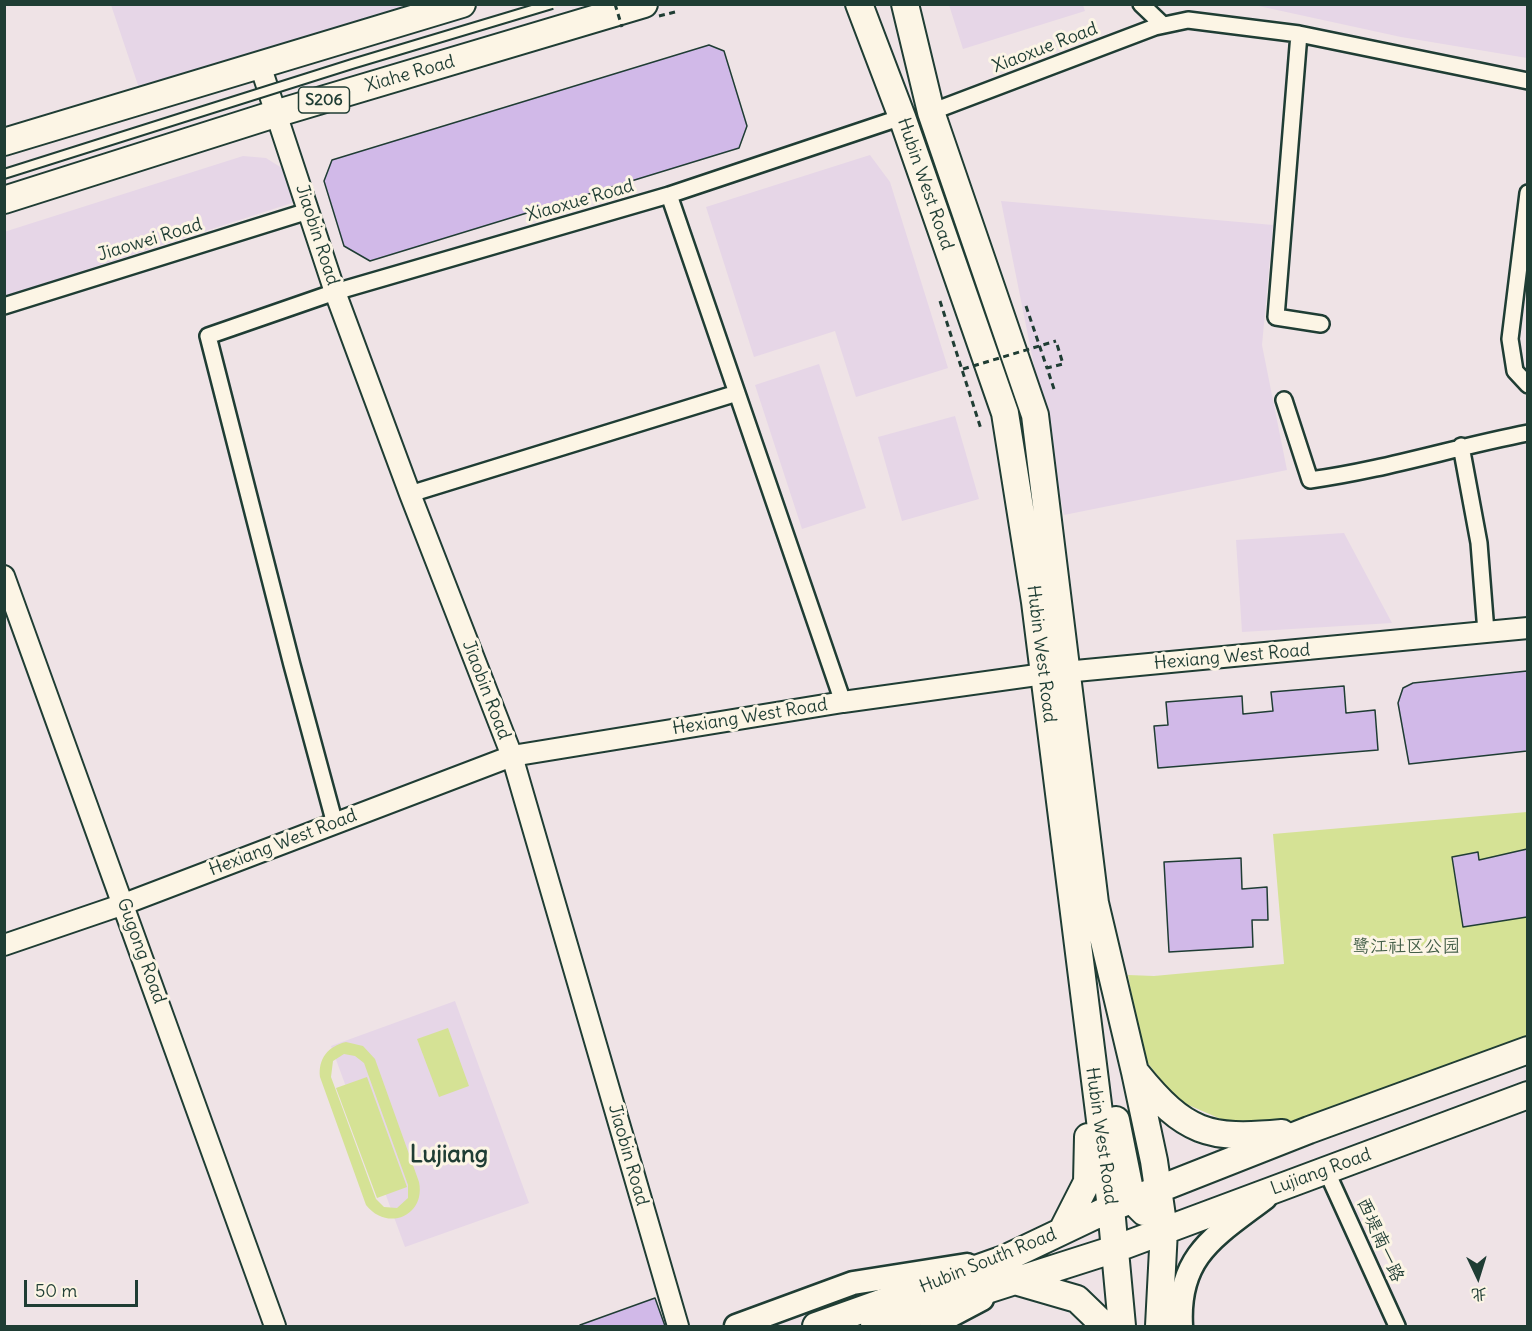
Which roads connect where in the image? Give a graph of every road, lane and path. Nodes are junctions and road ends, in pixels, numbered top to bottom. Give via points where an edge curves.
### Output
1 (462, 4) edge
2 (552, 4) edge
3 (615, 4) edge
4 (644, 4) edge
5 (859, 4) edge
6 (905, 4) edge
7 (1141, 4) edge
8 (1163, 26) junction
9 (622, 27) dead end
10 (1299, 34) junction
11 (260, 65) junction
12 (1527, 81) edge
13 (931, 112) junction
14 (278, 113) junction
15 (902, 117) junction
16 (4, 142) edge
17 (4, 174) edge
18 (1527, 193) edge
19 (669, 195) junction
20 (4, 200) edge
21 (308, 211) junction
22 (335, 292) junction
23 (940, 301) dead end
24 (4, 306) edge
25 (1026, 306) dead end
26 (1321, 324) dead end
27 (1047, 368) junction
28 (963, 369) junction
29 (1527, 385) edge
30 (1054, 389) dead end
31 (737, 393) junction
32 (1284, 400) dead end
33 (981, 429) dead end
34 (1527, 433) edge
35 (1461, 446) junction
36 (410, 494) junction
37 (4, 576) edge
38 (1527, 628) edge
39 (1486, 632) junction
40 (1055, 674) junction
41 (843, 702) junction
42 (512, 756) junction
43 (335, 824) junction
44 (124, 904) junction
45 (4, 945) edge
46 (1080, 969) junction
47 (1527, 1050) edge
48 (1090, 1059) junction
49 (1135, 1072) junction
50 (1527, 1095) edge
51 (1309, 1130) junction
52 (1326, 1170) junction
53 (1280, 1187) junction
54 (1158, 1190) junction
55 (1121, 1204) junction
56 (1164, 1230) junction
57 (1062, 1232) junction
58 (1115, 1249) junction
59 (1009, 1270) junction
60 (275, 1326) edge
61 (678, 1326) edge
62 (736, 1326) edge
63 (816, 1326) edge
64 (874, 1326) edge
65 (931, 1326) edge
66 (1105, 1326) edge
67 (1122, 1326) edge
68 (1159, 1326) edge
69 (1181, 1326) edge
70 (1397, 1326) edge

1 - 11 main road
2 - 17 lane, bridge
3 - 9 path, bridge
4 - 14 main road, Xiahe Road / S206
5 - 15 main road, Hubin West Road
6 - 13 main road, Hubin West Road
7 - 8 street
8 - 10 street, Xiaoxue Road via 1188,20
8 - 13 street, Xiaoxue Road
10 - 12 street, Xiaoxue Road
10 - 26 street via 1276,317
11 - 14 street, Jiaobin Road
11 - 16 main road
13 - 40 main road, Hubin West Road via 1035,416
14 - 20 main road, Xiahe Road / S206
14 - 21 street, Jiaobin Road
15 - 19 street, Xiaoxue Road
15 - 40 main road, Hubin West Road via 1005,412 1035,602
18 - 29 street via 1510,339 1515,371
19 - 22 street, Xiaoxue Road
19 - 31 street
21 - 22 street, Jiaobin Road
21 - 24 street, Jiaowei Road
22 - 36 street, Jiaobin Road
22 - 43 street, Xiaoxue Road via 208,336
23 - 28 path
25 - 27 path
27 - 28 path, bridge via 1063,364 1056,341
27 - 30 path
28 - 33 path
31 - 36 street
31 - 41 street
32 - 35 street via 1310,480 1352,474
34 - 35 street
35 - 39 street via 1479,543
36 - 42 street, Jiaobin Road
37 - 44 street, Gugong Road
38 - 39 street, Hexiang West Road
39 - 40 street, Hexiang West Road
40 - 41 street, Hexiang West Road
40 - 46 main road, Hubin West Road
40 - 49 main road, Hubin West Road via 1095,903
41 - 42 street, Hexiang West Road
42 - 43 street, Hexiang West Road
42 - 61 street, Jiaobin Road
43 - 44 street, Hexiang West Road
44 - 45 street, Hexiang West Road
44 - 60 street, Gugong Road
46 - 48 main road, Hubin West Road
46 - 55 main road via 1103,1034 1123,1166
47 - 51 main road
48 - 55 main road, Hubin West Road
48 - 57 main road via 1087,1182
49 - 51 main road via 1160,1102 1192,1127 1240,1137
49 - 54 main road, Hubin West Road
50 - 52 main road, Lujiang Road
51 - 54 main road
52 - 53 main road, Lujiang Road
52 - 70 street, 西堤南一路
53 - 56 main road, Lujiang Road
53 - 69 main road via 1209,1240 1188,1272 1180,1307
54 - 55 main road, Hubin South Road
54 - 56 main road, Hubin West Road
55 - 56 main road
55 - 57 main road, Hubin South Road
55 - 58 main road, Hubin West Road
56 - 58 main road, Lujiang Road
56 - 68 main road, Hubin West Road
57 - 59 main road, Hubin South Road
58 - 59 main road, Hubin South Road
58 - 67 main road, Hubin West Road
59 - 62 main road via 853,1283
59 - 63 main road, Hubin South Road
59 - 64 main road, Hubin South Road
59 - 65 main road
59 - 66 main road via 1077,1299

